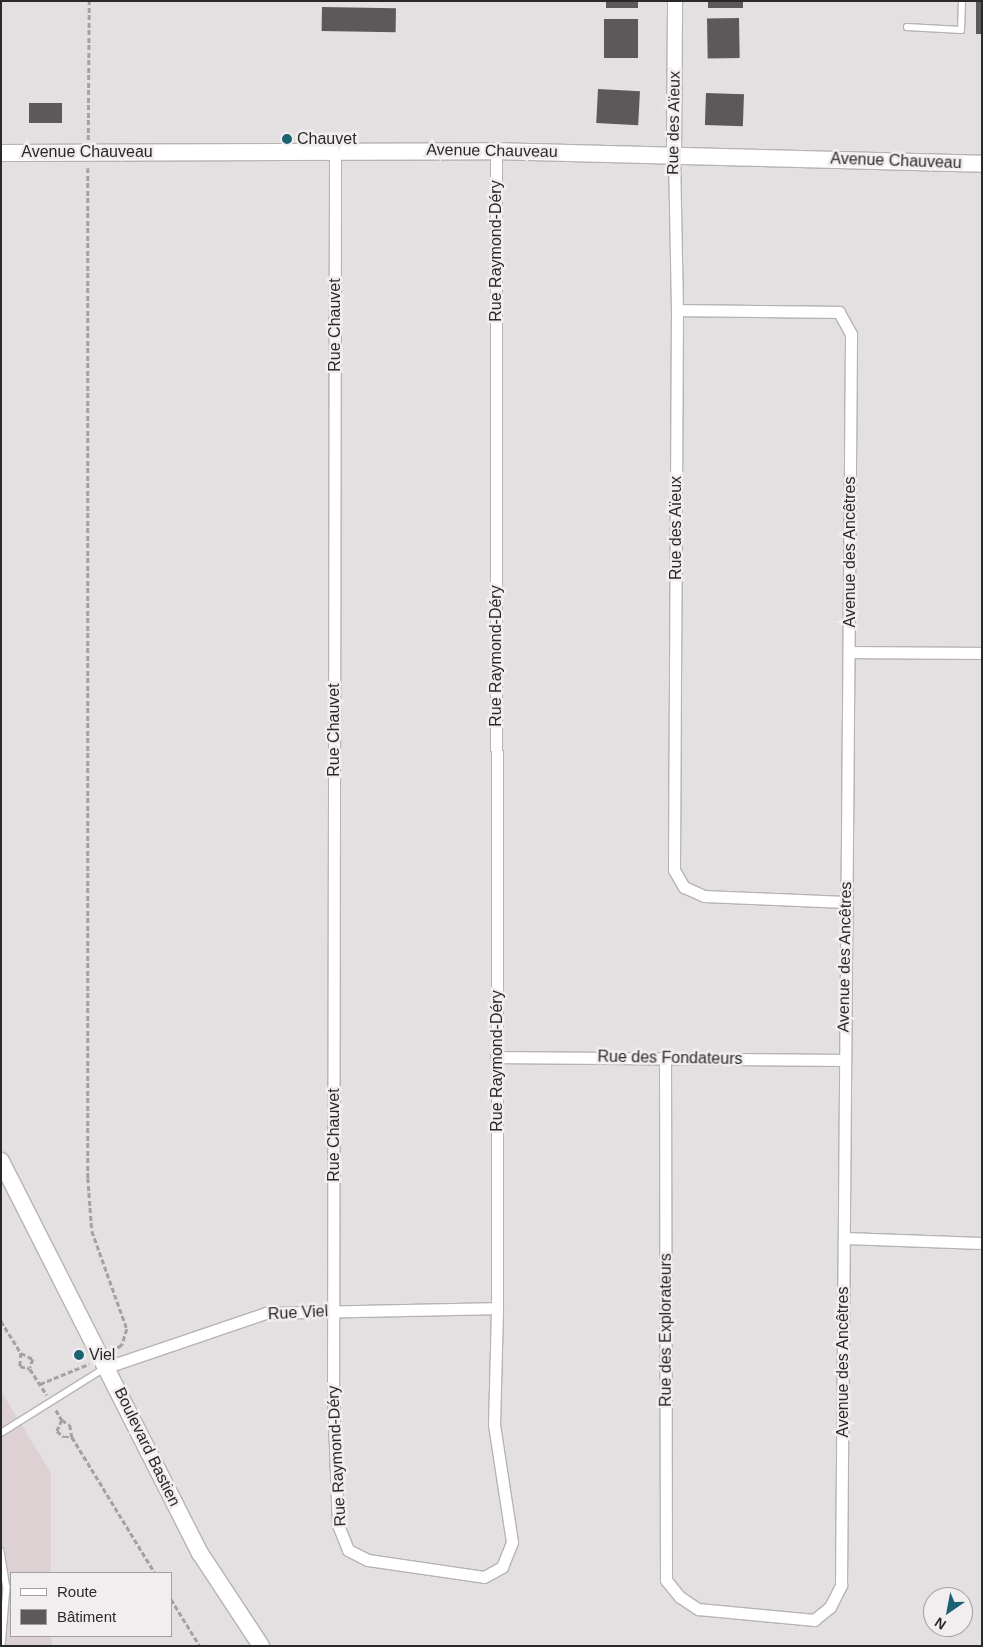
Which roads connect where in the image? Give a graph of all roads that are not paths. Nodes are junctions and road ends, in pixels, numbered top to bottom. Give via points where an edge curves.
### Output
1 (675, 1) edge
2 (962, 1) edge
3 (907, 27) dead end
4 (332, 150) junction
5 (496, 151) junction
6 (1, 152) edge
7 (674, 154) junction
8 (982, 164) edge
9 (677, 310) junction
10 (849, 652) junction
11 (982, 653) edge
12 (846, 902) junction
13 (496, 1057) junction
14 (666, 1058) junction
15 (843, 1060) junction
16 (1, 1161) edge
17 (844, 1238) junction
18 (982, 1243) edge
19 (498, 1308) junction
20 (334, 1311) junction
21 (105, 1362) junction
22 (1, 1433) edge
23 (1, 1551) edge
24 (680, 1597) joint
25 (2, 1646) edge
26 (261, 1646) edge

1 - 7 street, Rue des Aïeux
2 - 3 lane via 962,30
4 - 5 main road, Avenue Chauveau
4 - 6 main road, Avenue Chauveau
4 - 20 street, Rue Chauvet via 335,159
5 - 7 main road, Avenue Chauveau
5 - 13 street, Rue Raymond-Déry
7 - 8 main road, Avenue Chauveau
7 - 9 street, Rue des Aïeux
9 - 10 street, Avenue des Ancêtres via 839,312 851,334
9 - 12 street, Rue des Aïeux via 674,870 684,887 704,896
10 - 11 street
10 - 12 street, Avenue des Ancêtres
12 - 15 street, Avenue des Ancêtres
13 - 14 street, Rue des Fondateurs
13 - 19 street, Rue Raymond-Déry
14 - 15 street, Rue des Fondateurs
14 - 24 street, Rue des Explorateurs via 666,1580
15 - 17 street, Avenue des Ancêtres
16 - 21 main road, Boulevard Bastien
17 - 18 street
17 - 24 street, Avenue des Ancêtres via 841,1586 830,1607 814,1620 698,1609
19 - 20 street, Rue Viel
19 - 20 street, Rue Raymond-Déry via 494,1425 512,1542 502,1567 484,1577 368,1560 348,1550 338,1525
20 - 21 street, Rue Viel via 266,1312
21 - 22 lane
21 - 26 main road, Boulevard Bastien via 200,1553
23 - 25 lane via 7,1587

